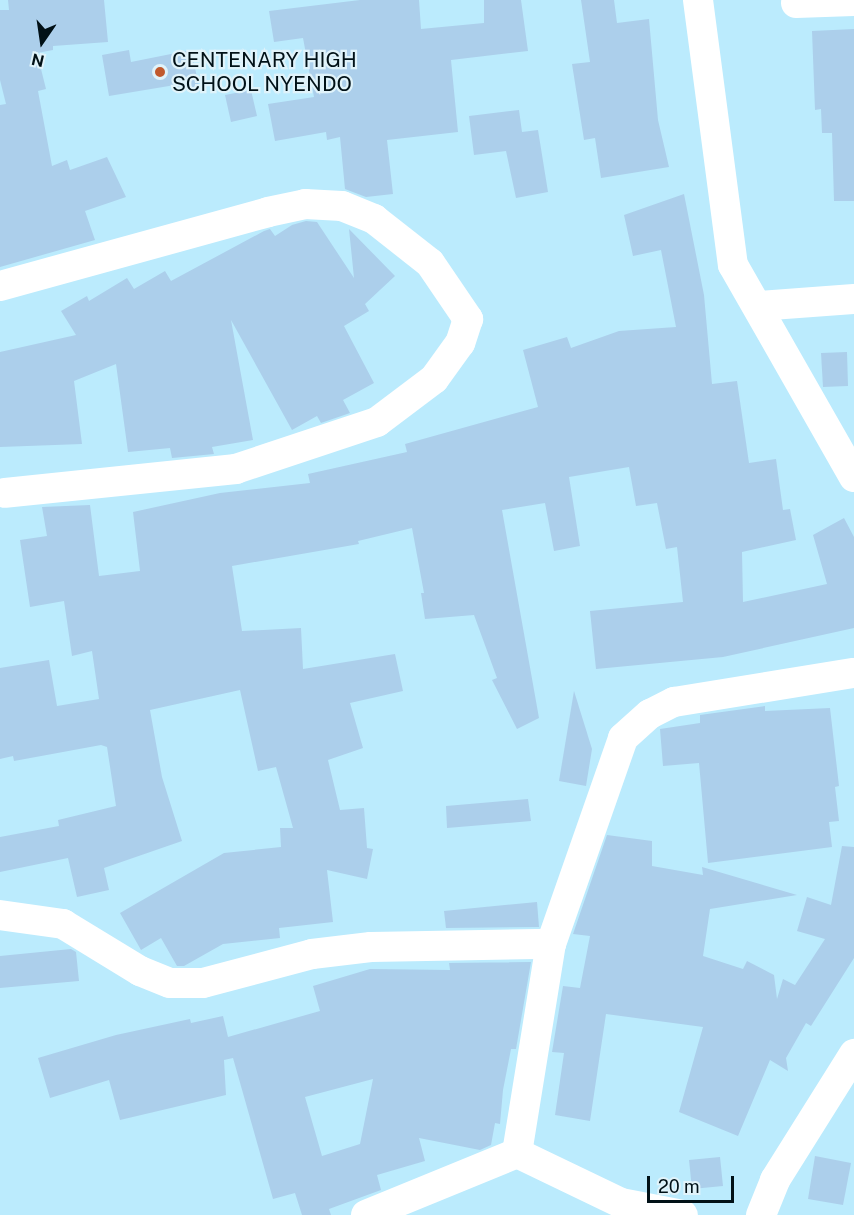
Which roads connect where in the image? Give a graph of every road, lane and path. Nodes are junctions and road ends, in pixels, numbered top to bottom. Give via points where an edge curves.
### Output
1 (698, 0) edge
2 (854, 1) edge
3 (796, 3) dead end
4 (0, 286) edge
5 (854, 298) edge
6 (758, 306) junction
7 (854, 477) edge
8 (5, 493) dead end
9 (854, 673) edge
10 (0, 915) edge
11 (551, 945) junction
12 (854, 1054) edge
13 (517, 1153) junction
14 (366, 1215) edge
15 (683, 1215) edge
16 (761, 1215) edge

1 - 6 street via 733,265
2 - 3 street
4 - 8 street via 268,212 305,204 342,206 374,219 430,264 468,318 460,343 434,380 377,422 236,469
5 - 6 street
6 - 7 street
9 - 11 street via 674,702 650,714 622,738
10 - 11 street via 63,924 140,971 170,983 203,983 312,954 370,947
11 - 13 street
12 - 16 street via 775,1180
13 - 14 street
13 - 15 street via 621,1203

